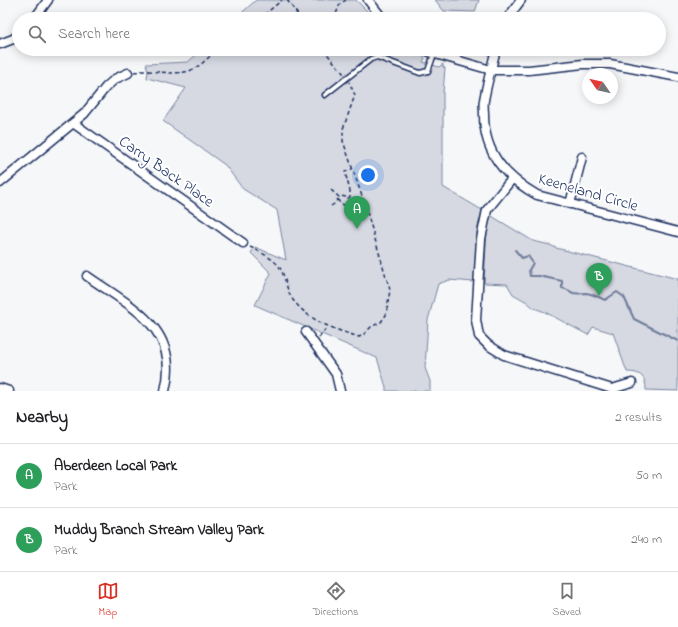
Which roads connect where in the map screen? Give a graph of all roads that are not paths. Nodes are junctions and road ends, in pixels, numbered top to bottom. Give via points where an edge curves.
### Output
1 (48, 0) edge
2 (368, 0) edge
3 (521, 0) edge
4 (39, 12) edge
5 (377, 12) edge
6 (512, 12) edge
7 (12, 39) edge
8 (0, 44) edge
9 (433, 56) edge
10 (444, 56) edge
11 (494, 56) edge
12 (491, 70) junction
13 (128, 73) road end
14 (678, 77) edge
15 (325, 95) dead end
16 (73, 123) junction
17 (582, 157) dead end
18 (512, 179) junction
19 (0, 183) edge
20 (570, 204) junction
21 (678, 232) edge
22 (243, 243) road end
23 (87, 276) dead end
24 (306, 332) dead end
25 (632, 383) dead end
26 (0, 388) edge
27 (9, 391) edge
28 (165, 391) edge
29 (340, 391) edge

1 - 4 street
2 - 5 street
3 - 6 street
7 - 8 street
9 - 15 lane via 428,71 420,74 377,57 371,59
10 - 12 street
11 - 12 street, Keeneland Circle
12 - 14 street via 610,64
12 - 18 street, Keeneland Circle via 484,102 484,130 492,153
13 - 16 street via 106,87 84,114
16 - 19 street
16 - 22 street, Carry Back Place
17 - 20 street
18 - 20 street, Keeneland Circle via 537,195
18 - 25 street via 487,210 481,239 476,320 479,336 504,355 612,389
20 - 21 street, Keeneland Circle
23 - 28 street via 146,317 160,336 167,351 169,370
24 - 29 street via 336,374
26 - 27 street

